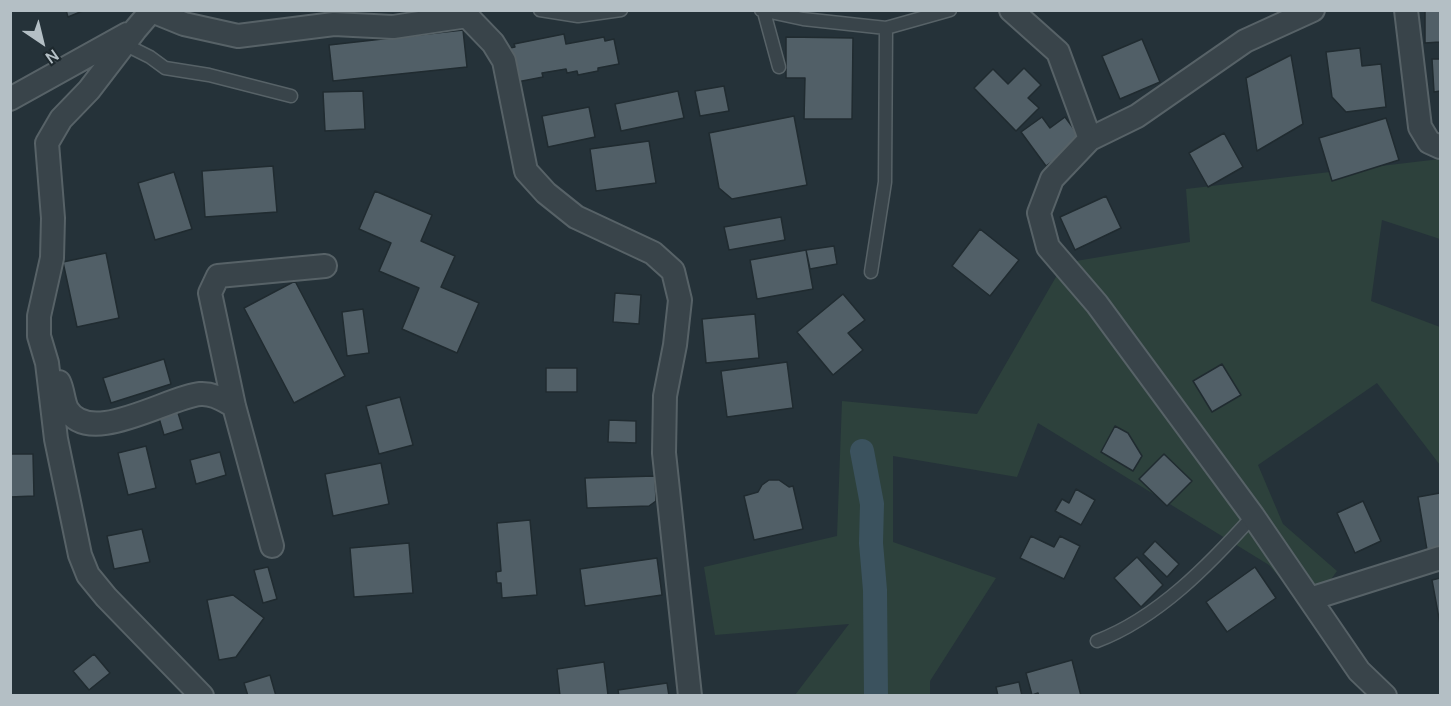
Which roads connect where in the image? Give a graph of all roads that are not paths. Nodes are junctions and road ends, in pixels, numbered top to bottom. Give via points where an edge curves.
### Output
1 (540, 10) edge
2 (621, 10) edge
3 (950, 10) edge
4 (1011, 10) edge
5 (1313, 10) edge
6 (1406, 10) edge
7 (152, 11) edge
8 (762, 11) edge
9 (469, 13) edge
10 (886, 28) junction
11 (129, 37) junction
12 (779, 67) dead end
13 (291, 96) dead end
14 (10, 99) edge
15 (1090, 139) junction
16 (1440, 147) edge
17 (325, 266) dead end
18 (871, 272) dead end
19 (47, 363) junction
20 (234, 406) junction
21 (1253, 516) junction
22 (272, 546) dead end
23 (1440, 558) edge
24 (1310, 599) junction
25 (1097, 641) dead end
26 (202, 696) edge
27 (690, 696) edge
28 (1385, 696) edge

1 - 2 lane via 578,16
3 - 10 lane
4 - 15 street via 1058,52
5 - 15 street via 1245,41 1137,116
6 - 16 street via 1420,128 1429,142
7 - 9 street via 184,24 238,36 334,24 393,27
7 - 11 street
8 - 10 lane
8 - 12 lane
9 - 27 street via 504,61 526,171 576,217 653,253 673,271 680,300 665,396 664,453
10 - 18 lane via 885,182
11 - 13 lane via 165,68
11 - 14 street
11 - 19 street via 89,90 61,119 47,143 52,258 39,316 39,336
15 - 21 street via 1052,179 1039,213 1048,247 1096,304
17 - 20 street via 218,276 210,293
19 - 20 street via 60,384 67,409 87,423 106,424 201,394 218,396
19 - 26 street via 56,439 80,555 88,575
20 - 22 street
21 - 24 street
21 - 25 lane via 1220,554 1181,589 1138,620
23 - 24 street
24 - 28 street via 1359,671

